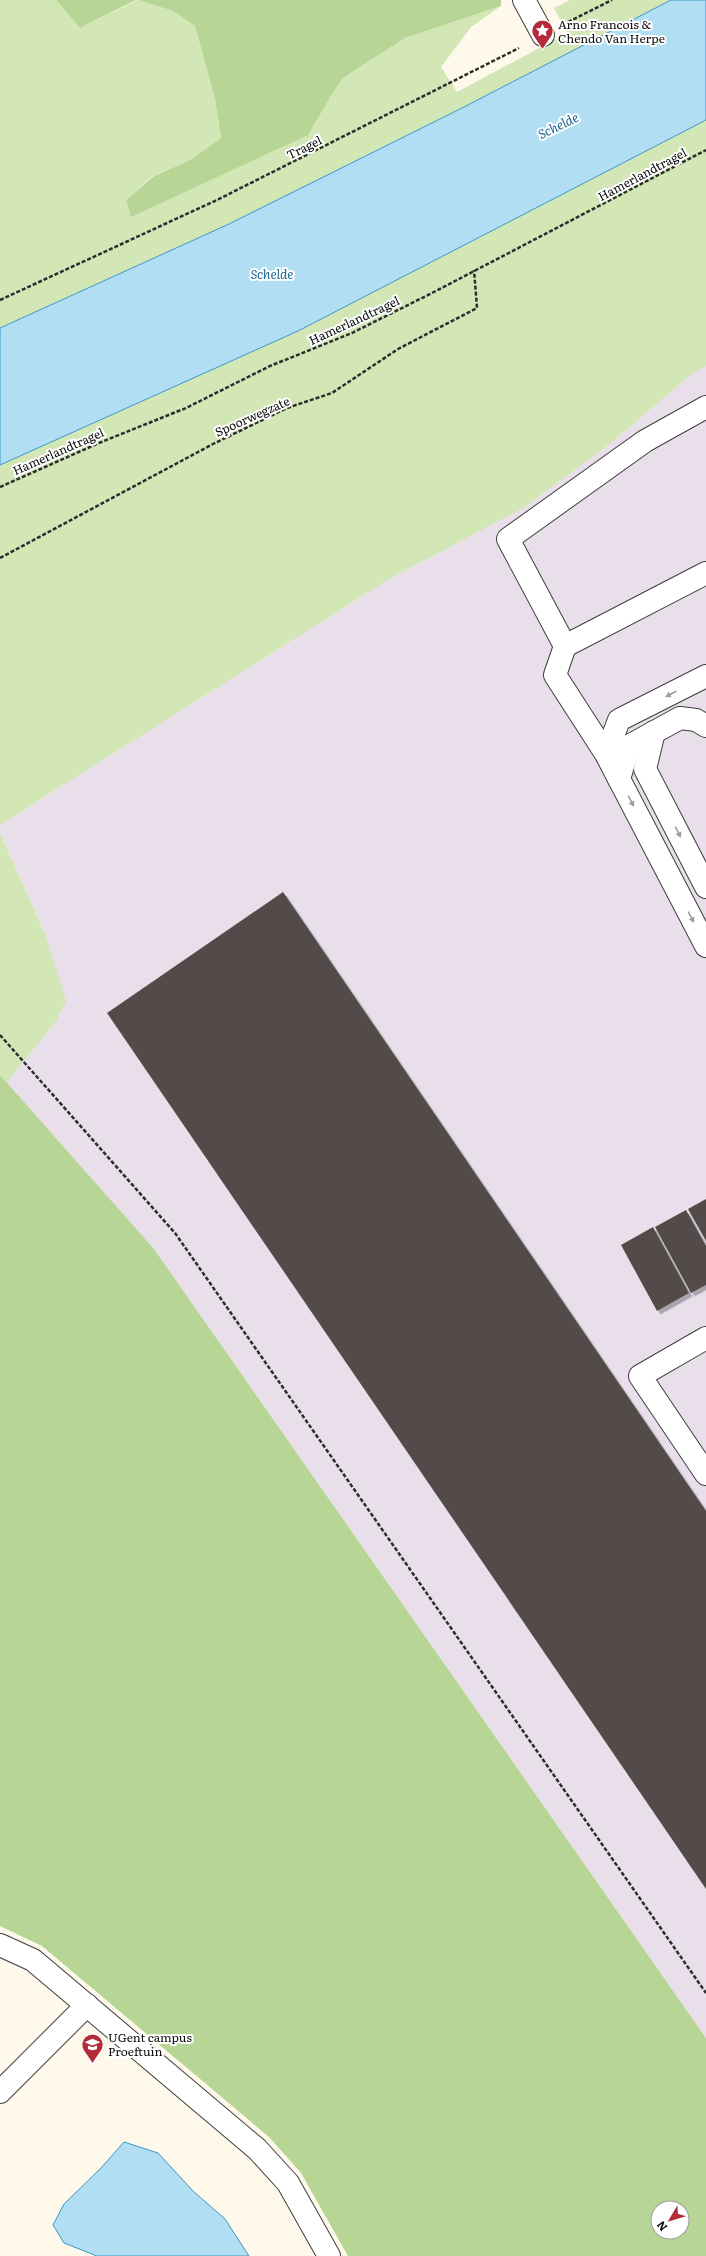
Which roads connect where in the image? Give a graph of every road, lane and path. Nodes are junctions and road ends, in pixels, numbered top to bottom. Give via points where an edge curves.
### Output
1 (524, 0) edge
2 (612, 0) edge
3 (543, 35) junction
4 (706, 150) edge
5 (474, 270) junction
6 (0, 300) edge
7 (706, 407) edge
8 (0, 487) edge
9 (0, 558) edge
10 (706, 573) edge
11 (565, 646) junction
12 (706, 676) edge
13 (706, 726) edge
14 (654, 732) junction
15 (606, 754) junction
16 (619, 779) junction
17 (706, 887) edge
18 (706, 946) edge
19 (0, 1035) edge
20 (706, 1338) edge
21 (706, 1474) edge
22 (0, 1945) edge
23 (706, 1992) edge
24 (87, 2005) junction
25 (0, 2092) edge
26 (329, 2256) edge

1 - 3 street
2 - 3 path, Tragel
3 - 6 path, Tragel via 217,200
4 - 5 path, Hamerlandtragel
5 - 8 path, Hamerlandtragel via 352,333 270,366 186,408
5 - 9 path, Spoorwegzate via 477,308 398,349 332,393 287,408 213,444
7 - 11 street via 645,440 508,539
10 - 11 street
11 - 15 street via 555,675
12 -> 15 street via 619,720
13 - 14 street via 696,720 680,718
14 - 16 street via 628,746
14 -> 17 street via 645,769
15 - 16 street
16 -> 18 street
19 - 23 path via 175,1233
20 - 21 street via 640,1376
22 - 24 street via 33,1960
24 - 25 street
24 - 26 street via 258,2149 288,2183

